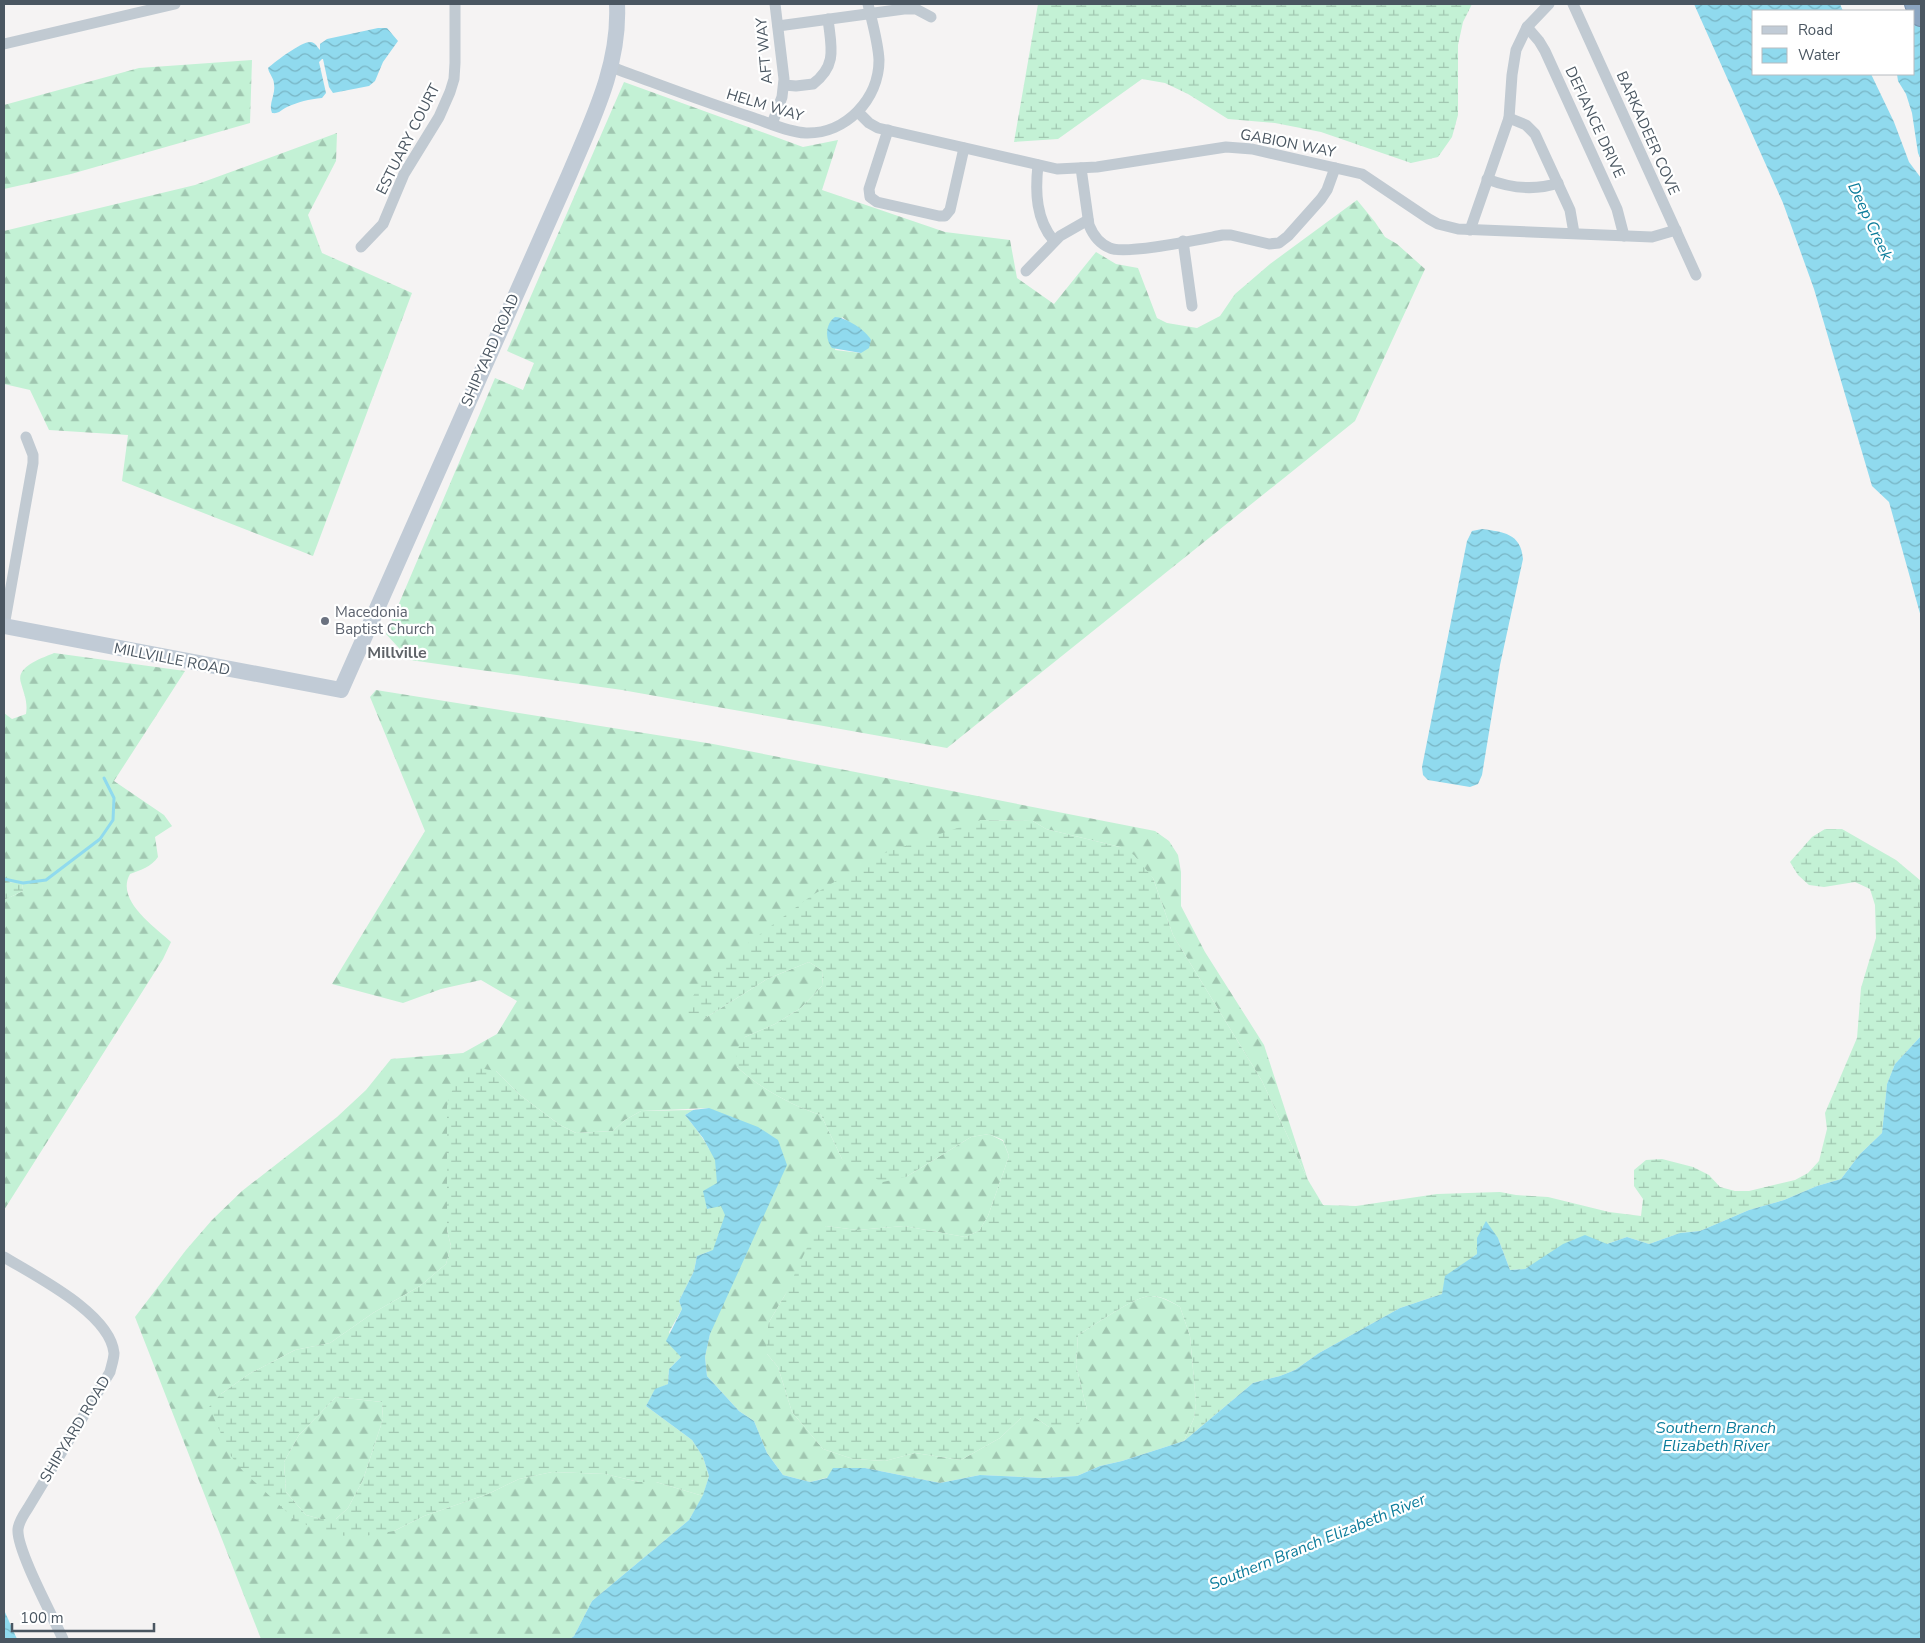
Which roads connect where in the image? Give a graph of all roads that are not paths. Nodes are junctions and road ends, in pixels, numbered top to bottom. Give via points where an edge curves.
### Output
1 (175, 4) edge
2 (455, 4) edge
3 (617, 4) edge
4 (775, 4) edge
5 (1549, 4) edge
6 (1573, 4) edge
7 (1915, 4) edge
8 (869, 9) edge
9 (1921, 16) edge
10 (931, 17) dead end
11 (828, 19) junction
12 (778, 26) junction
13 (1527, 27) junction
14 (4, 44) edge
15 (611, 67) junction
16 (784, 85) junction
17 (858, 112) junction
18 (1509, 118) junction
19 (772, 124) junction
20 (888, 130) junction
21 (964, 148) junction
22 (1038, 165) junction
23 (1081, 168) junction
24 (1335, 168) junction
25 (1487, 179) junction
26 (1558, 183) junction
27 (1088, 220) junction
28 (1470, 230) junction
29 (1676, 230) junction
30 (1574, 233) junction
31 (1624, 236) junction
32 (1054, 241) junction
33 (1183, 242) junction
34 (360, 247) dead end
35 (1026, 271) dead end
36 (1696, 275) dead end
37 (1192, 306) dead end
38 (26, 437) dead end
39 (4, 626) edge
40 (341, 690) joint
41 (4, 1257) edge
42 (63, 1639) edge

1 - 14 street
2 - 34 street, ESTUARY COURT via 454,79 447,99 404,174 383,224
3 - 15 street, SHIPYARD ROAD
4 - 12 street, AFT WAY
5 - 13 street
6 - 29 street, BARKADEER COVE
7 - 9 highway
8 - 10 street via 911,8
8 - 11 street
8 - 17 street, HELM WAY via 878,49 878,68 872,92
11 - 12 street
11 - 16 street via 832,54 829,66 813,84
12 - 16 street, AFT WAY
13 - 18 street via 1513,62
13 - 31 street, DEFIANCE DRIVE via 1545,51 1618,209
15 - 19 street, HELM WAY
15 - 40 street, SHIPYARD ROAD via 569,175
16 - 19 street, AFT WAY
17 - 19 street, HELM WAY via 841,124 807,133
17 - 20 street, GABION WAY via 869,123
18 - 25 street
18 - 26 street via 1531,128
20 - 21 street, GABION WAY
20 - 21 street via 869,189 870,197 877,202 945,216 950,210
21 - 22 street, GABION WAY
22 - 23 street, GABION WAY via 1057,169
22 - 32 street via 1036,190 1041,220
23 - 24 street, GABION WAY via 1226,147
23 - 27 street
24 - 28 street, GABION WAY via 1370,178 1438,224
24 - 33 street via 1321,200 1280,243 1270,244 1231,235
25 - 26 street via 1510,186 1538,188
25 - 28 street
26 - 30 street via 1570,210
27 - 32 street
27 - 33 street via 1099,241 1116,250
28 - 30 street, GABION WAY
29 - 31 street, GABION WAY via 1652,237
29 - 36 street, BARKADEER COVE
30 - 31 street, GABION WAY
32 - 35 street
33 - 37 street
38 - 39 street via 33,463
39 - 40 street, MILLVILLE ROAD
41 - 42 street, SHIPYARD ROAD via 85,1309 109,1340 114,1354 110,1372 24,1514 18,1530 21,1549

